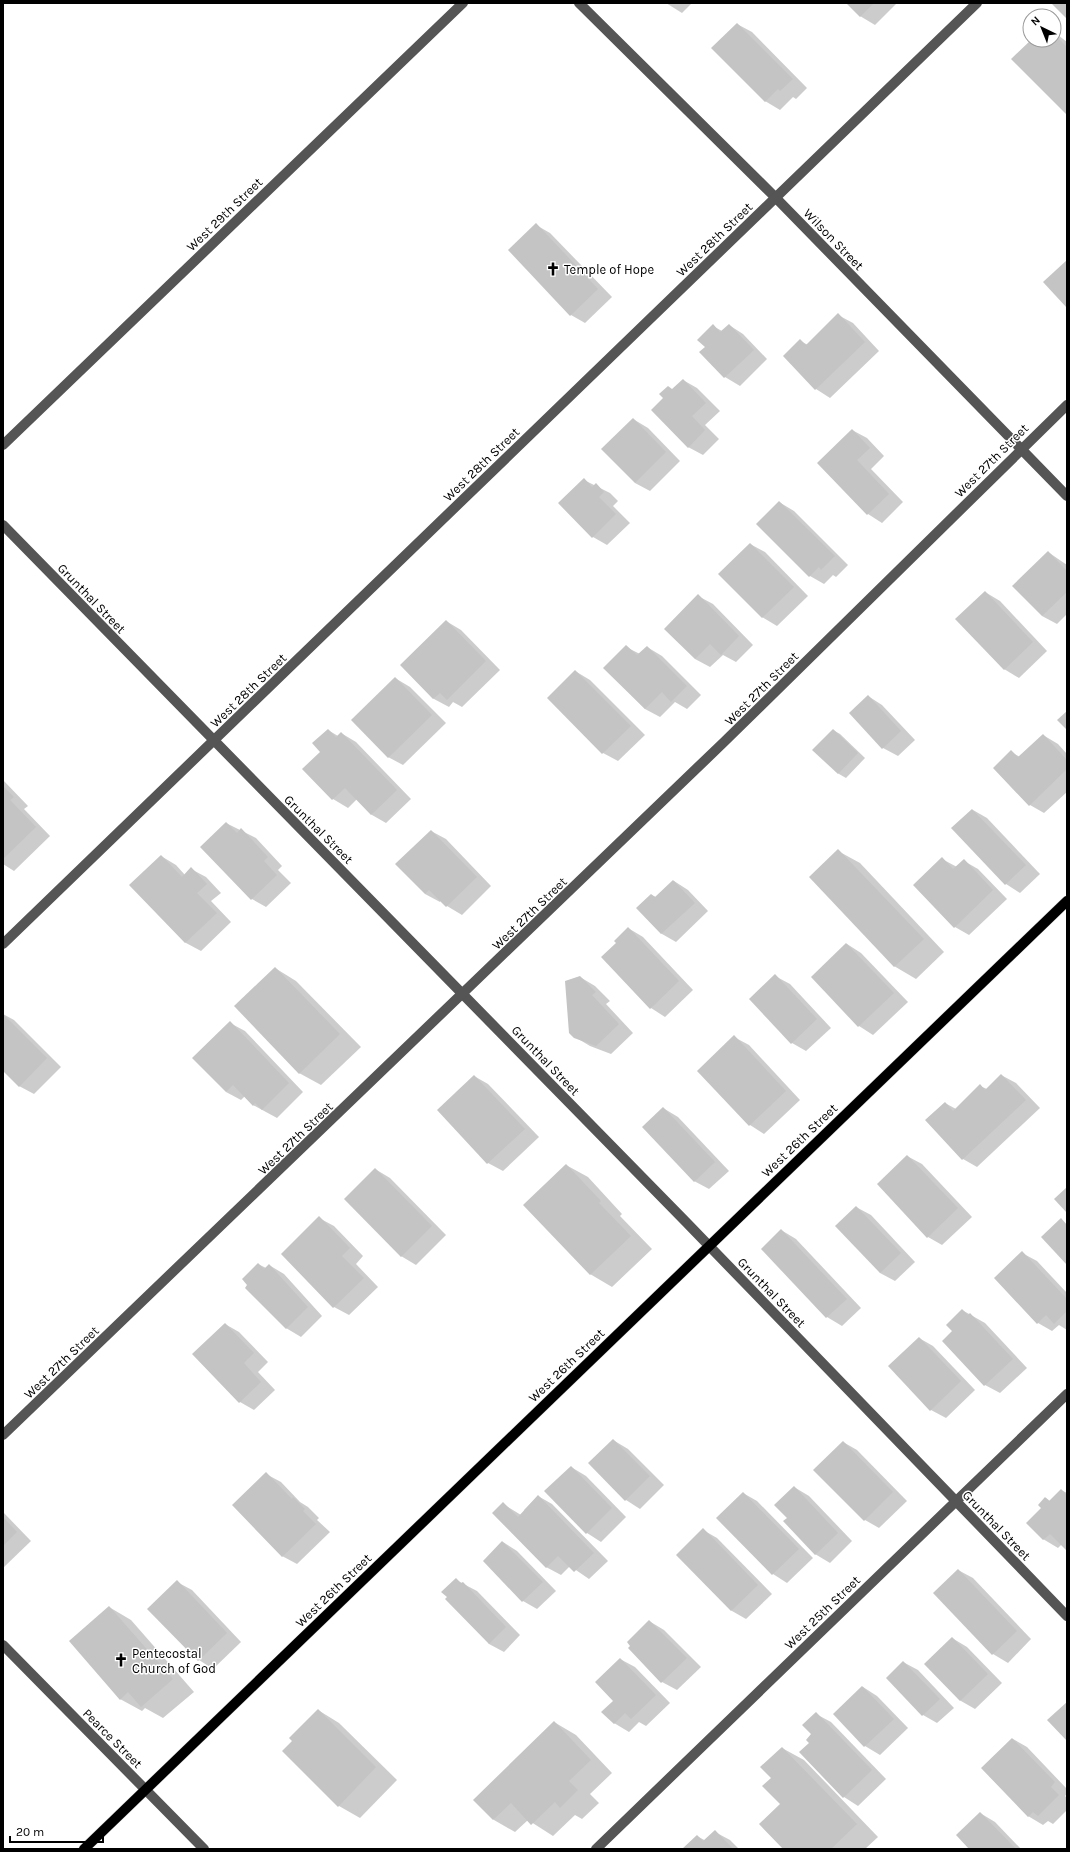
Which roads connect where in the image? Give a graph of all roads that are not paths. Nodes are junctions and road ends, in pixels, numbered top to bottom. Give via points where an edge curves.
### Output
1 (463, 3) edge
2 (580, 3) edge
3 (977, 3) edge
4 (775, 197) junction
5 (1067, 404) edge
6 (3, 445) edge
7 (1020, 449) junction
8 (1067, 496) edge
9 (3, 525) edge
10 (213, 741) junction
11 (1067, 901) edge
12 (3, 944) edge
13 (463, 994) junction
14 (709, 1246) junction
15 (1067, 1394) edge
16 (3, 1435) edge
17 (956, 1501) junction
18 (1067, 1616) edge
19 (3, 1645) edge
20 (146, 1790) junction
21 (84, 1849) edge
22 (204, 1849) edge
23 (596, 1849) edge

1 - 6 street, West 29th Street
2 - 4 street, Wilson Street
3 - 4 street, West 28th Street
4 - 7 street, Wilson Street
4 - 10 street, West 28th Street
5 - 7 street, West 27th Street
7 - 8 street, Wilson Street
7 - 13 street, West 27th Street via 724,742
9 - 10 street, Grunthal Street
10 - 12 street, West 28th Street
10 - 13 street, Grunthal Street
11 - 14 main road, West 26th Street
13 - 14 street, Grunthal Street
13 - 16 street, West 27th Street
14 - 17 street, Grunthal Street
14 - 20 main road, West 26th Street
15 - 17 street, West 25th Street
17 - 18 street, Grunthal Street
17 - 23 street, West 25th Street
19 - 20 street, Pearce Street
20 - 21 main road, West 26th Street
20 - 22 street, Pearce Street

